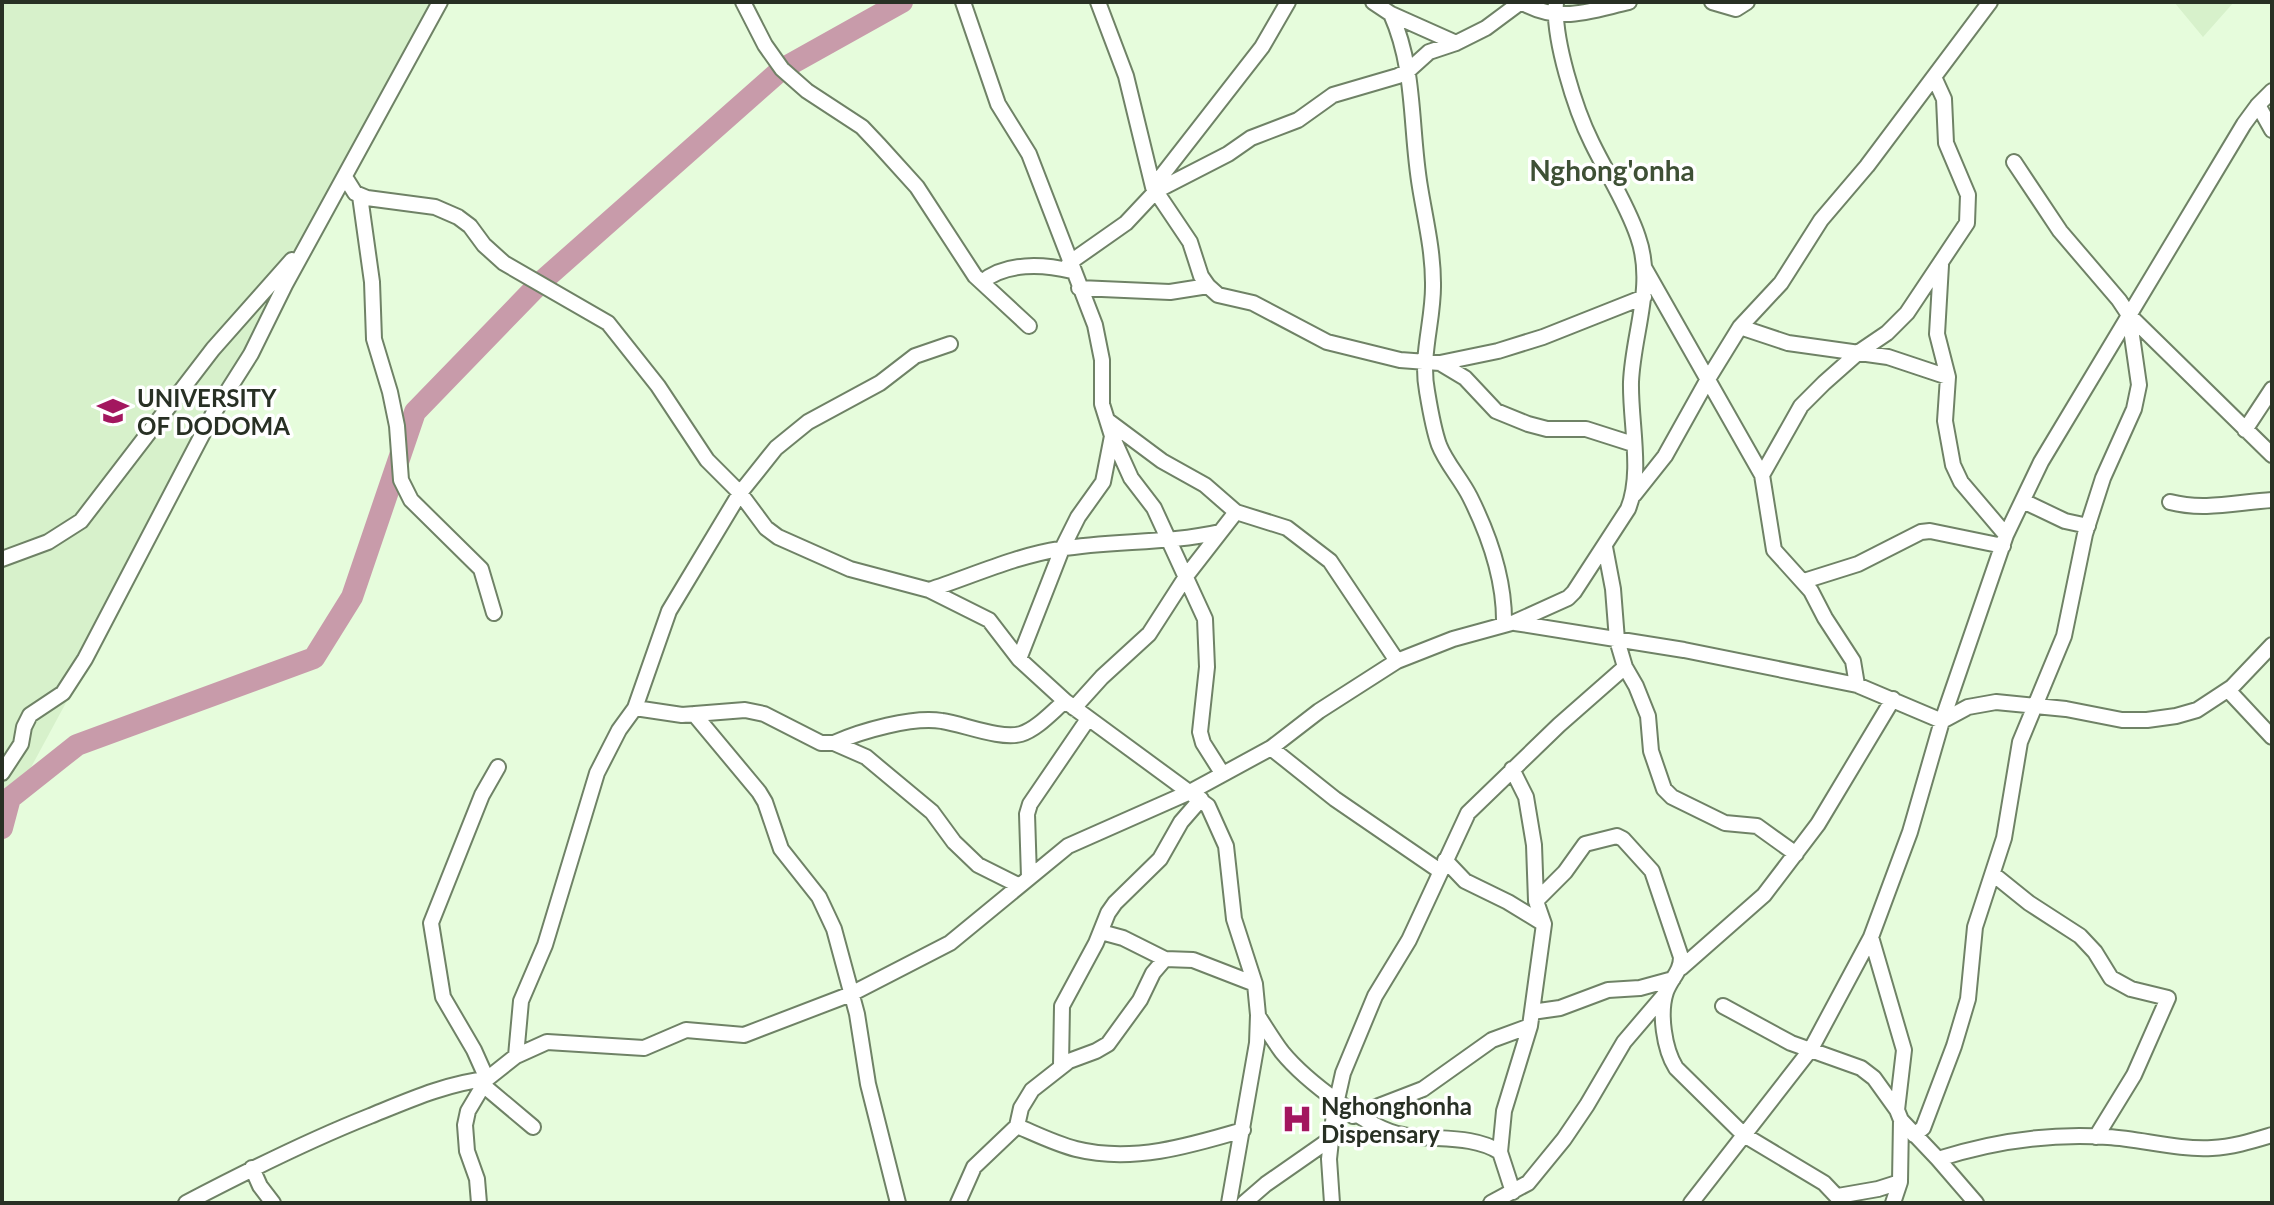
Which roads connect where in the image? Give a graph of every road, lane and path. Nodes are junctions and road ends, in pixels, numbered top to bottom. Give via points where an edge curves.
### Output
1 (440, 2) edge
2 (743, 2) edge
3 (963, 2) edge
4 (1098, 2) edge
5 (1288, 2) edge
6 (1373, 2) edge
7 (1521, 2) edge
8 (1629, 2) edge
9 (1712, 2) edge
10 (1747, 2) edge
11 (1990, 2) edge
12 (1556, 9) edge
13 (1391, 14) junction
14 (1456, 43) junction
15 (1409, 70) junction
16 (1934, 77) junction
17 (2272, 91) edge
18 (2258, 105) junction
19 (2272, 130) edge
20 (2014, 162) dead end
21 (345, 177) junction
22 (1154, 189) junction
23 (360, 196) junction
24 (309, 241) junction
25 (1941, 265) junction
26 (1071, 267) junction
27 (1645, 269) junction
28 (982, 282) junction
29 (1208, 286) junction
30 (1079, 288) junction
31 (1644, 297) junction
32 (2129, 315) junction
33 (1029, 326) dead end
34 (1740, 327) junction
35 (950, 344) dead end
36 (1859, 352) junction
37 (1433, 362) junction
38 (1948, 377) junction
39 (1708, 379) junction
40 (2272, 389) edge
41 (1107, 420) junction
42 (2245, 430) junction
43 (1112, 436) junction
44 (1633, 444) junction
45 (2272, 455) edge
46 (1762, 475) junction
47 (740, 493) junction
48 (1634, 495) junction
49 (2272, 500) edge
50 (2023, 501) junction
51 (2170, 502) dead end
52 (1236, 512) junction
53 (2088, 526) junction
54 (1220, 532) junction
55 (2004, 540) junction
56 (1171, 541) junction
57 (1605, 547) junction
58 (1062, 549) junction
59 (2, 559) edge
60 (1187, 575) junction
61 (1804, 581) junction
62 (929, 590) junction
63 (494, 613) dead end
64 (1509, 624) junction
65 (1617, 640) junction
66 (2272, 645) edge
67 (1019, 659) junction
68 (1397, 661) junction
69 (1625, 667) junction
70 (1857, 685) junction
71 (2228, 690) junction
72 (1893, 699) junction
73 (1070, 704) junction
74 (2035, 707) junction
75 (635, 708) junction
76 (694, 714) junction
77 (1088, 719) junction
78 (1942, 721) junction
79 (2272, 737) edge
80 (834, 743) junction
81 (1271, 748) junction
82 (498, 767) dead end
83 (1512, 769) junction
84 (2, 773) edge
85 (1222, 773) junction
86 (1195, 796) junction
87 (1796, 854) junction
88 (1442, 866) junction
89 (1993, 874) junction
90 (1024, 881) junction
91 (1536, 901) junction
92 (1544, 924) junction
93 (1101, 932) junction
94 (1871, 937) junction
95 (1165, 959) junction
96 (1673, 980) junction
97 (1255, 984) junction
98 (851, 994) junction
99 (1723, 1006) dead end
100 (1258, 1015) junction
101 (1531, 1019) junction
102 (1811, 1049) junction
103 (516, 1056) junction
104 (1061, 1066) junction
105 (485, 1082) junction
106 (1336, 1102) junction
107 (1358, 1115) junction
108 (1899, 1115) junction
109 (1333, 1120) junction
110 (1017, 1126) junction
111 (533, 1127) dead end
112 (1243, 1130) junction
113 (1744, 1135) junction
114 (1914, 1135) junction
115 (2272, 1135) edge
116 (2096, 1137) junction
117 (1332, 1138) junction
118 (1500, 1152) junction
119 (1938, 1159) junction
120 (252, 1168) junction
121 (1900, 1182) junction
122 (1513, 1192) junction
123 (1840, 1200) edge
124 (1494, 1202) edge
125 (186, 1203) edge
126 (273, 1203) edge
127 (479, 1203) edge
128 (898, 1203) edge
129 (958, 1203) edge
130 (1229, 1203) edge
131 (1244, 1203) edge
132 (1332, 1203) edge
133 (1691, 1203) edge
134 (1893, 1203) edge
135 (1976, 1203) edge

1 - 21 street
2 - 28 street via 782,69 862,127 886,152 917,187
3 - 26 street via 998,104 1029,154
4 - 22 street via 1126,76
5 - 22 street via 1262,47
6 - 13 street
7 - 12 street via 1537,11
7 - 14 street
8 - 12 street
9 - 10 street via 1736,9
11 - 16 street
12 - 27 street via 1557,39 1585,128 1633,223
13 - 14 street
13 - 15 street
14 - 15 street via 1429,52
15 - 22 street via 1333,95 1298,120 1251,138
15 - 37 street via 1433,280
16 - 25 street via 1944,99 1946,143 1969,203 1967,223
16 - 34 street via 1821,220 1781,283
17 - 18 street
18 - 19 street
18 - 32 street
20 - 32 street via 2060,231
21 - 23 street
21 - 24 street
22 - 26 street via 1117,230
22 - 29 street via 1190,242
23 - 47 street via 450,213 470,226 504,263 608,323 707,460
23 - 63 street via 374,339 397,426 401,480 411,500 481,569
24 - 59 street via 213,349 81,521 48,542
24 - 84 street via 85,659 63,693 30,715 21,744
25 - 36 street via 1907,313
25 - 38 street via 1937,334
26 - 28 street via 1011,268
26 - 30 street
27 - 31 street
27 - 39 street
28 - 33 street
29 - 30 street via 1170,292
29 - 37 street via 1327,342 1400,360
30 - 41 street via 1095,325
31 - 37 street via 1523,344
31 - 44 street via 1632,371
32 - 42 street
32 - 50 street
32 - 53 street via 2139,385
34 - 36 street via 1788,343
34 - 39 street
35 - 47 street via 915,356 880,383 808,422 776,448
36 - 38 street
36 - 46 street via 1801,406
37 - 44 street via 1465,378 1502,413 1539,428 1586,429
37 - 64 street via 1425,383 1435,433 1485,534
38 - 55 street via 1945,421 1953,465
39 - 46 street
39 - 48 street via 1665,456
40 - 42 street
41 - 43 street
41 - 52 street
42 - 45 street
43 - 56 street via 1131,478
43 - 58 street via 1103,482
44 - 48 street
46 - 61 street via 1774,550
47 - 62 street via 778,537 850,569
47 - 75 street via 662,625
48 - 57 street
49 - 51 street via 2214,506
50 - 53 street
50 - 55 street
52 - 54 street
52 - 68 street via 1287,528 1330,561
53 - 74 street via 2064,636
54 - 56 street
54 - 60 street
55 - 61 street via 1921,532 1858,564
55 - 78 street
56 - 58 street
56 - 60 street
57 - 64 street via 1568,598
57 - 65 street
58 - 62 street
58 - 67 street
60 - 73 street via 1149,634
60 - 85 street via 1208,640 1200,732
61 - 70 street via 1853,661
62 - 67 street via 989,620
64 - 65 street
64 - 68 street
65 - 69 street
65 - 70 street
66 - 71 street
67 - 73 street
68 - 81 street
69 - 83 street
69 - 87 street via 1648,716 1651,751 1667,793 1725,823 1757,826
70 - 72 street
71 - 74 street via 2197,710 2147,720
71 - 79 street
72 - 78 street
72 - 87 street
73 - 77 street
73 - 80 street via 1018,735 933,720
74 - 78 street via 1984,703
74 - 89 street via 2018,751 2008,821
75 - 76 street
75 - 103 street via 592,785 545,945 521,1001
76 - 80 street via 745,710 821,743
76 - 98 street via 759,792 781,849 819,897 834,929
77 - 86 street
77 - 90 street via 1030,804
78 - 94 street via 1910,832
80 - 90 street via 874,761 932,812 978,865
81 - 85 street
81 - 88 street via 1335,799
82 - 105 street via 476,808 431,923 443,997 471,1043
83 - 88 street via 1468,813
83 - 91 street via 1528,809
85 - 86 street
86 - 90 street via 1068,846
86 - 93 street via 1160,859 1115,903
86 - 97 street via 1212,812 1226,846 1234,919
87 - 96 street via 1757,902
88 - 92 street
88 - 106 street via 1362,1024
89 - 114 street via 1975,927 1965,1013 1923,1128
89 - 116 street via 2080,936 2111,978 2168,998 2134,1075
90 - 98 street via 950,943
91 - 92 street
91 - 96 street via 1585,844 1623,839 1656,878 1681,957
92 - 101 street
93 - 95 street
93 - 104 street via 1062,1006
94 - 102 street
94 - 108 street via 1904,1050
95 - 97 street via 1193,960
95 - 104 street via 1108,1044
96 - 101 street via 1608,990
96 - 113 street via 1665,1043 1669,1057
96 - 122 street via 1615,1055 1564,1139 1528,1183
97 - 100 street
98 - 103 street via 744,1035 686,1030 644,1048 547,1042
98 - 128 street
99 - 102 street
100 - 106 street via 1285,1055
100 - 112 street
101 - 107 street via 1423,1089
101 - 118 street via 1504,1111
102 - 108 street via 1867,1072
102 - 113 street
103 - 105 street
104 - 110 street via 1028,1096
105 - 111 street
105 - 120 street via 462,1082 349,1123
105 - 127 street via 465,1125
106 - 107 street
106 - 109 street
107 - 109 street
107 - 118 street via 1394,1133 1478,1142
108 - 114 street
108 - 121 street
109 - 117 street
110 - 112 street via 1077,1150 1128,1154
110 - 129 street via 974,1167
112 - 130 street
113 - 123 street via 1824,1183
113 - 133 street
114 - 119 street
115 - 116 street via 2209,1149
116 - 119 street via 2020,1138
117 - 131 street
117 - 132 street
118 - 122 street
119 - 135 street
120 - 125 street
120 - 126 street
121 - 123 street
121 - 134 street
122 - 124 street

